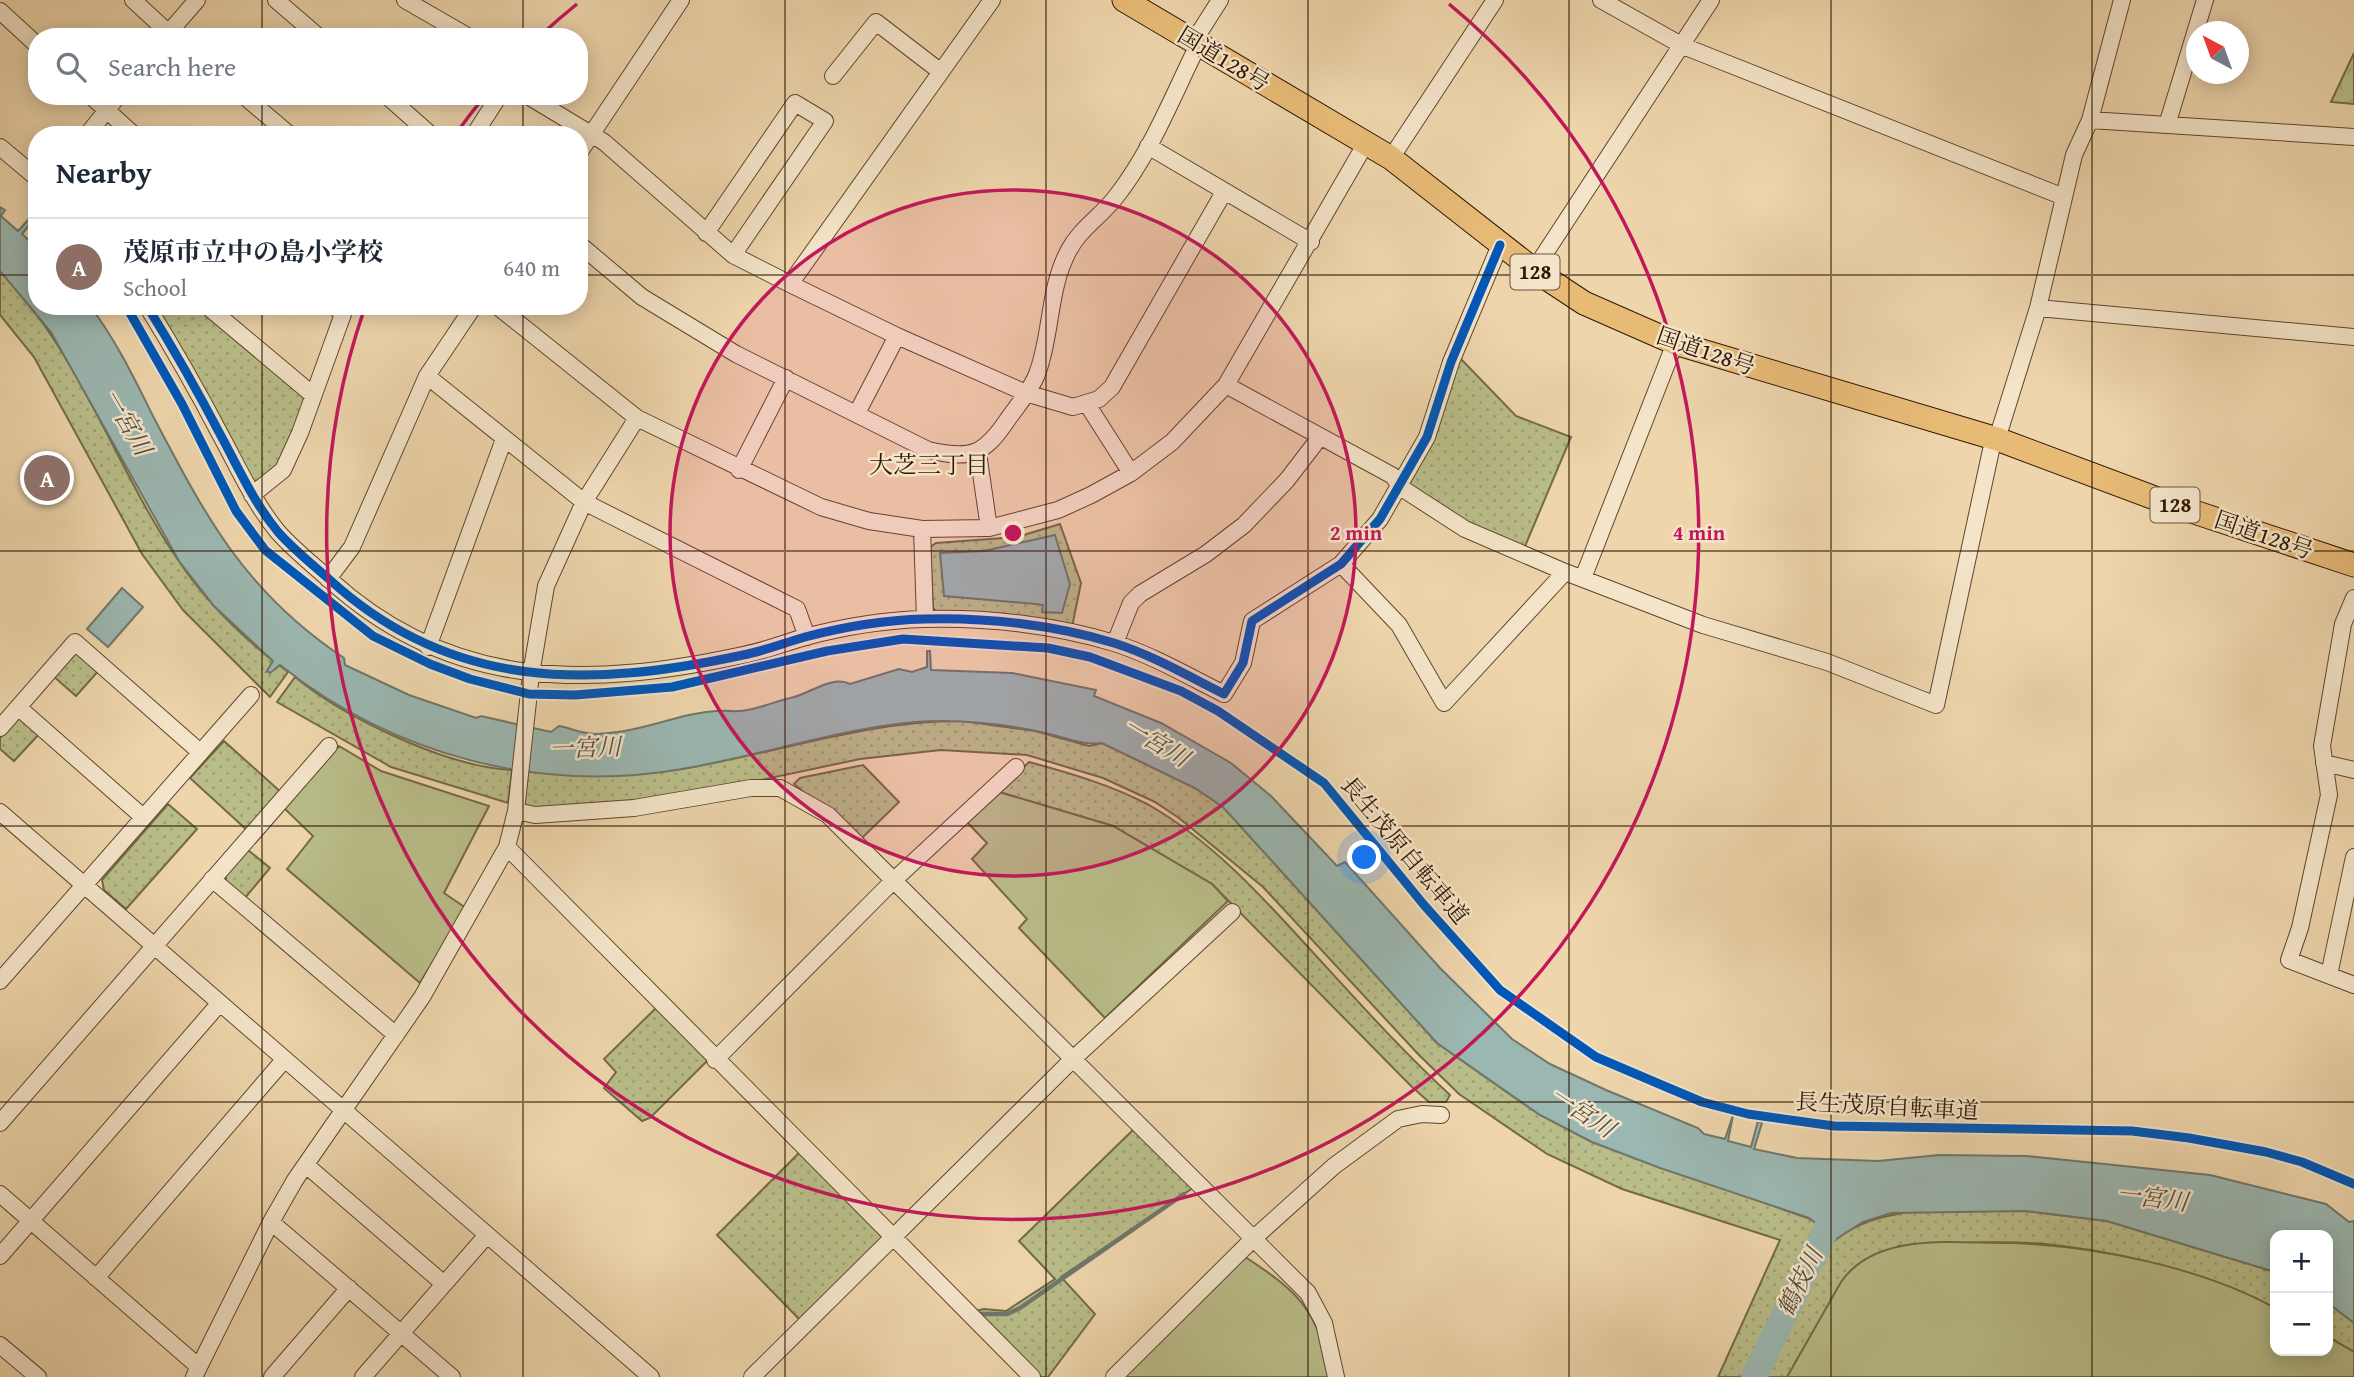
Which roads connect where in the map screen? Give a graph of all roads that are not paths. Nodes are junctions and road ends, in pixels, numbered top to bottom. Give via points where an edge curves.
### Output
1 (133, 0) edge
2 (197, 0) edge
3 (276, 0) edge
4 (405, 0) edge
5 (681, 0) edge
6 (992, 0) edge
7 (1124, 0) edge
8 (1220, 0) edge
9 (1495, 0) edge
10 (1601, 0) edge
11 (1711, 0) edge
12 (2122, 0) edge
13 (2205, 0) edge
14 (296, 6) edge
15 (0, 11) edge
16 (161, 28) edge
17 (175, 28) edge
18 (312, 28) edge
19 (453, 28) edge
20 (28, 37) edge
21 (1199, 43) junction
22 (1683, 46) junction
23 (941, 72) junction
24 (833, 76) dead end
25 (100, 105) edge
26 (111, 105) edge
27 (255, 105) edge
28 (397, 105) edge
29 (493, 105) edge
30 (543, 105) edge
31 (106, 111) junction
32 (2090, 120) junction
33 (2167, 125) junction
34 (94, 126) edge
35 (124, 126) edge
36 (279, 126) edge
37 (421, 126) edge
38 (480, 126) edge
39 (578, 126) edge
40 (588, 132) edge
41 (593, 135) junction
42 (2354, 137) edge
43 (588, 141) edge
44 (1366, 143) junction
45 (1148, 146) junction
46 (0, 147) edge
47 (1391, 158) junction
48 (28, 170) edge
49 (1224, 192) junction
50 (2064, 197) junction
51 (706, 233) junction
52 (1311, 242) junction
53 (1500, 245) junction
54 (588, 252) edge
55 (733, 255) junction
56 (1534, 270) junction
57 (790, 284) junction
58 (2038, 308) junction
59 (156, 315) edge
60 (218, 315) edge
61 (344, 315) edge
62 (468, 315) edge
63 (508, 315) edge
64 (897, 336) junction
65 (2354, 338) edge
66 (1675, 343) junction
67 (426, 376) junction
68 (786, 378) junction
69 (1226, 385) junction
70 (1026, 393) junction
71 (313, 395) junction
72 (1087, 404) junction
73 (857, 413) junction
74 (638, 418) junction
75 (1320, 437) junction
76 (504, 439) junction
77 (1997, 439) junction
78 (978, 453) junction
79 (739, 470) junction
80 (1131, 473) junction
81 (1400, 487) junction
82 (252, 495) junction
83 (584, 502) junction
84 (989, 527) junction
85 (922, 529) junction
86 (1341, 564) junction
87 (2353, 566) edge
88 (1565, 572) junction
89 (328, 579) junction
90 (1583, 579) junction
91 (2354, 598) edge
92 (925, 619) junction
93 (807, 636) junction
94 (1115, 643) junction
95 (428, 647) junction
96 (531, 674) junction
97 (251, 695) dead end
98 (18, 707) junction
99 (0, 728) edge
100 (329, 746) dead end
101 (200, 752) junction
102 (2324, 763) junction
103 (1016, 767) dead end
104 (2354, 771) edge
105 (516, 811) junction
106 (0, 812) edge
107 (143, 817) junction
108 (507, 847) junction
109 (2354, 857) edge
110 (212, 879) junction
111 (893, 881) junction
112 (83, 886) junction
113 (1232, 912) dead end
114 (154, 947) junction
115 (2329, 975) junction
116 (0, 981) edge
117 (2354, 985) edge
118 (219, 1004) junction
119 (396, 1035) junction
120 (284, 1060) junction
121 (716, 1060) junction
122 (1072, 1060) junction
123 (344, 1112) junction
124 (1441, 1115) dead end
125 (0, 1123) edge
126 (306, 1165) junction
127 (0, 1194) edge
128 (30, 1221) junction
129 (271, 1222) junction
130 (487, 1235) junction
131 (1254, 1238) junction
132 (894, 1239) junction
133 (0, 1256) edge
134 (96, 1278) junction
135 (444, 1284) junction
136 (349, 1288) junction
137 (401, 1333) junction
138 (0, 1345) edge
139 (197, 1372) edge
140 (38, 1377) edge
141 (272, 1377) edge
142 (363, 1377) edge
143 (452, 1377) edge
144 (651, 1377) edge
145 (752, 1377) edge
146 (1032, 1377) edge
147 (1114, 1377) edge
148 (1336, 1377) edge

1 - 16 street
2 - 17 street
3 - 14 street
4 - 19 street
5 - 41 street
6 - 23 street
7 - 21 highway, 国道128号 / 128
8 - 21 street via 1199,33
9 - 47 street
10 - 22 street
11 - 22 street
12 - 32 street
13 - 33 street
14 - 18 street
15 - 20 street
21 - 44 highway, 国道128号 / 128
21 - 45 street
22 - 50 street
22 - 56 street
23 - 24 street via 876,22
23 - 57 street
25 - 31 street
26 - 31 street
27 - 36 street
28 - 37 street
29 - 38 street
30 - 39 street
31 - 34 street
31 - 35 street
32 - 33 street
32 - 50 street via 2074,155
33 - 42 street
40 - 41 street
41 - 43 street
41 - 51 street via 654,182
44 - 47 highway, 国道128号 / 128
44 - 52 street
45 - 49 street
45 - 70 street via 1115,199 1069,249 1060,270 1037,375
46 - 48 street
47 - 53 highway, 国道128号 / 128
49 - 52 street
49 - 72 street via 1112,387
50 - 58 street
51 - 55 street
51 - 55 street via 795,103 825,121
52 - 69 street
53 - 56 highway, 国道128号 / 128
53 - 81 street via 1451,362 1427,438
54 - 68 street via 642,297 736,354
55 - 57 street
56 - 66 highway, 国道128号 / 128 via 1584,303
57 - 64 street
58 - 65 street
58 - 77 street
59 - 82 street
60 - 71 street
61 - 71 street
62 - 67 street
63 - 74 street
64 - 70 street
64 - 73 street
66 - 77 highway, 国道128号 / 128
66 - 90 street
67 - 76 street
67 - 89 street via 352,547
68 - 73 street
68 - 79 street
69 - 75 street
69 - 80 street via 1172,442
70 - 72 street via 1073,407
70 - 78 street via 994,440
71 - 82 street via 282,470
72 - 80 street
73 - 78 street via 929,450 951,456
74 - 79 street
74 - 83 street
75 - 81 street via 1393,476
75 - 94 street via 1244,525 1131,603
76 - 83 street
76 - 95 street
77 - 87 highway, 国道128号 / 128
77 - 90 street via 1936,705 1827,662 1703,625
78 - 84 street
79 - 85 street via 821,507
80 - 84 street via 1058,510
81 - 86 street via 1380,519
81 - 88 street via 1465,529
82 - 89 street via 278,532
83 - 93 street via 783,600 797,609
83 - 96 street via 546,586
84 - 85 street
85 - 92 street
86 - 88 street via 1399,625 1444,704
86 - 94 street via 1252,621 1243,663 1224,694
88 - 90 street
89 - 95 street via 386,624
91 - 102 street via 2343,624 2322,746
92 - 93 street
92 - 94 street via 1052,629
93 - 96 street via 747,654 661,671 604,676
95 - 96 street
96 - 105 street
97 - 101 street
98 - 99 street
98 - 101 street via 75,642
98 - 107 street
100 - 110 street
101 - 107 street
102 - 104 street
102 - 115 street via 2329,795 2289,960
103 - 111 street
105 - 108 street
105 - 111 street via 535,815 634,808 751,788 780,788 828,815
106 - 112 street
107 - 112 street
108 - 119 street
108 - 121 street
109 - 115 street
110 - 114 street
110 - 119 street
111 - 121 street
111 - 122 street
112 - 114 street
112 - 116 street
113 - 122 street
114 - 118 street
114 - 125 street
115 - 117 street
118 - 120 street
118 - 128 street
119 - 123 street
120 - 123 street
120 - 134 street
121 - 132 street
122 - 131 street
122 - 132 street
123 - 126 street
123 - 130 street
124 - 131 street via 1398,1119 1334,1166
126 - 129 street
126 - 135 street
127 - 128 street
128 - 133 street
128 - 134 street
129 - 136 street
129 - 139 street
130 - 135 street
130 - 144 street
131 - 147 street
131 - 148 street via 1308,1293 1324,1323
132 - 145 street
132 - 146 street
134 - 139 street
135 - 137 street
136 - 137 street
136 - 141 street
137 - 142 street
137 - 143 street
138 - 140 street

